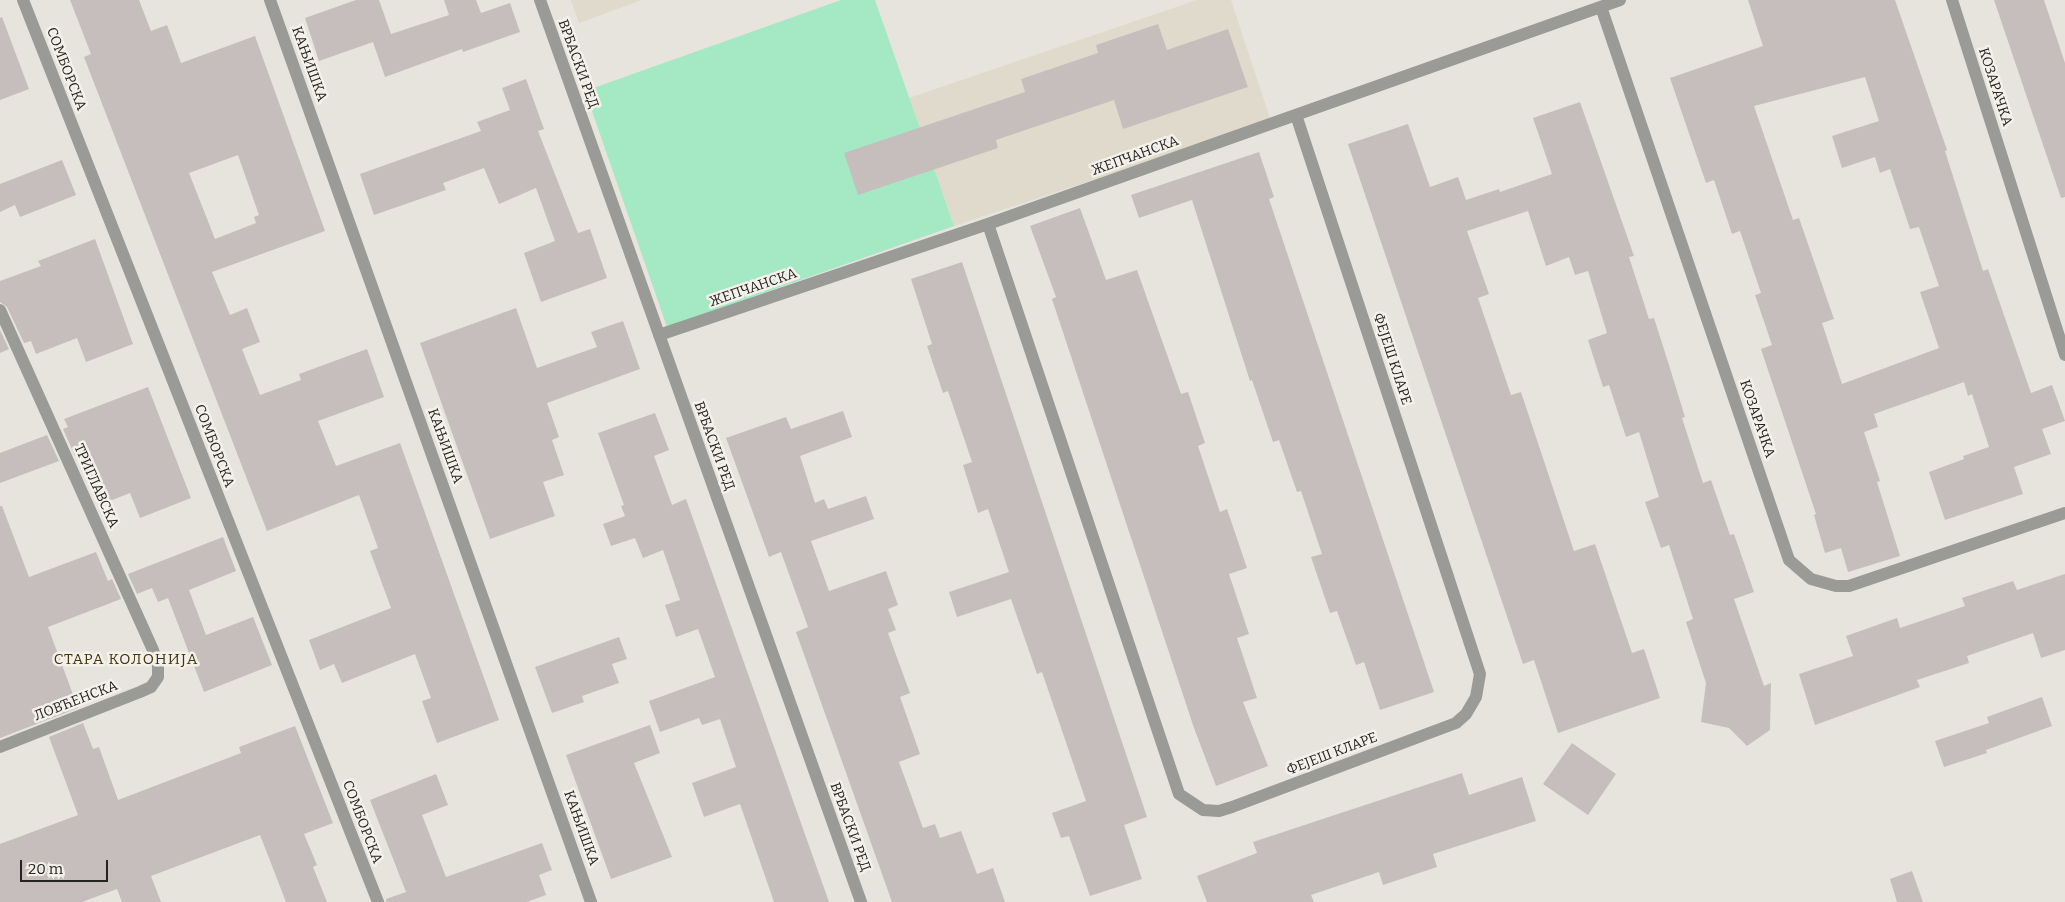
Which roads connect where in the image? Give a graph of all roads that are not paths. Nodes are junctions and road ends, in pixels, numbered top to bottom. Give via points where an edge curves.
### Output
1 (23, 0) edge
2 (270, 0) edge
3 (540, 0) edge
4 (1620, 0) edge
5 (1952, 0) edge
6 (1601, 7) junction
7 (1296, 115) junction
8 (988, 224) junction
9 (0, 310) edge
10 (659, 335) junction
11 (2065, 355) edge
12 (2065, 513) edge
13 (158, 677) joint
14 (0, 747) edge
15 (378, 902) edge
16 (591, 902) edge
17 (861, 902) edge

1 - 15 street, СОМБОРСКА
2 - 16 street, КАЊИШКА
3 - 10 street, ВРБАСКИ РЕД
4 - 6 street, ЖЕПЧАНСКА
5 - 11 street, КОЗАРАЧКА
6 - 7 street, ЖЕПЧАНСКА
6 - 12 street, КОЗАРАЧКА via 1789,560 1811,579 1849,586
7 - 8 street, ЖЕПЧАНСКА
7 - 8 street, ФЕЈЕШ КЛАРЕ via 1480,674 1470,707 1456,723 1232,808 1202,810 1179,794
8 - 10 street, ЖЕПЧАНСКА
9 - 13 street, ТРИГЛАВСКА via 153,650
10 - 17 street, ВРБАСКИ РЕД
13 - 14 street, ЛОВЋЕНСКА via 151,687 140,692

